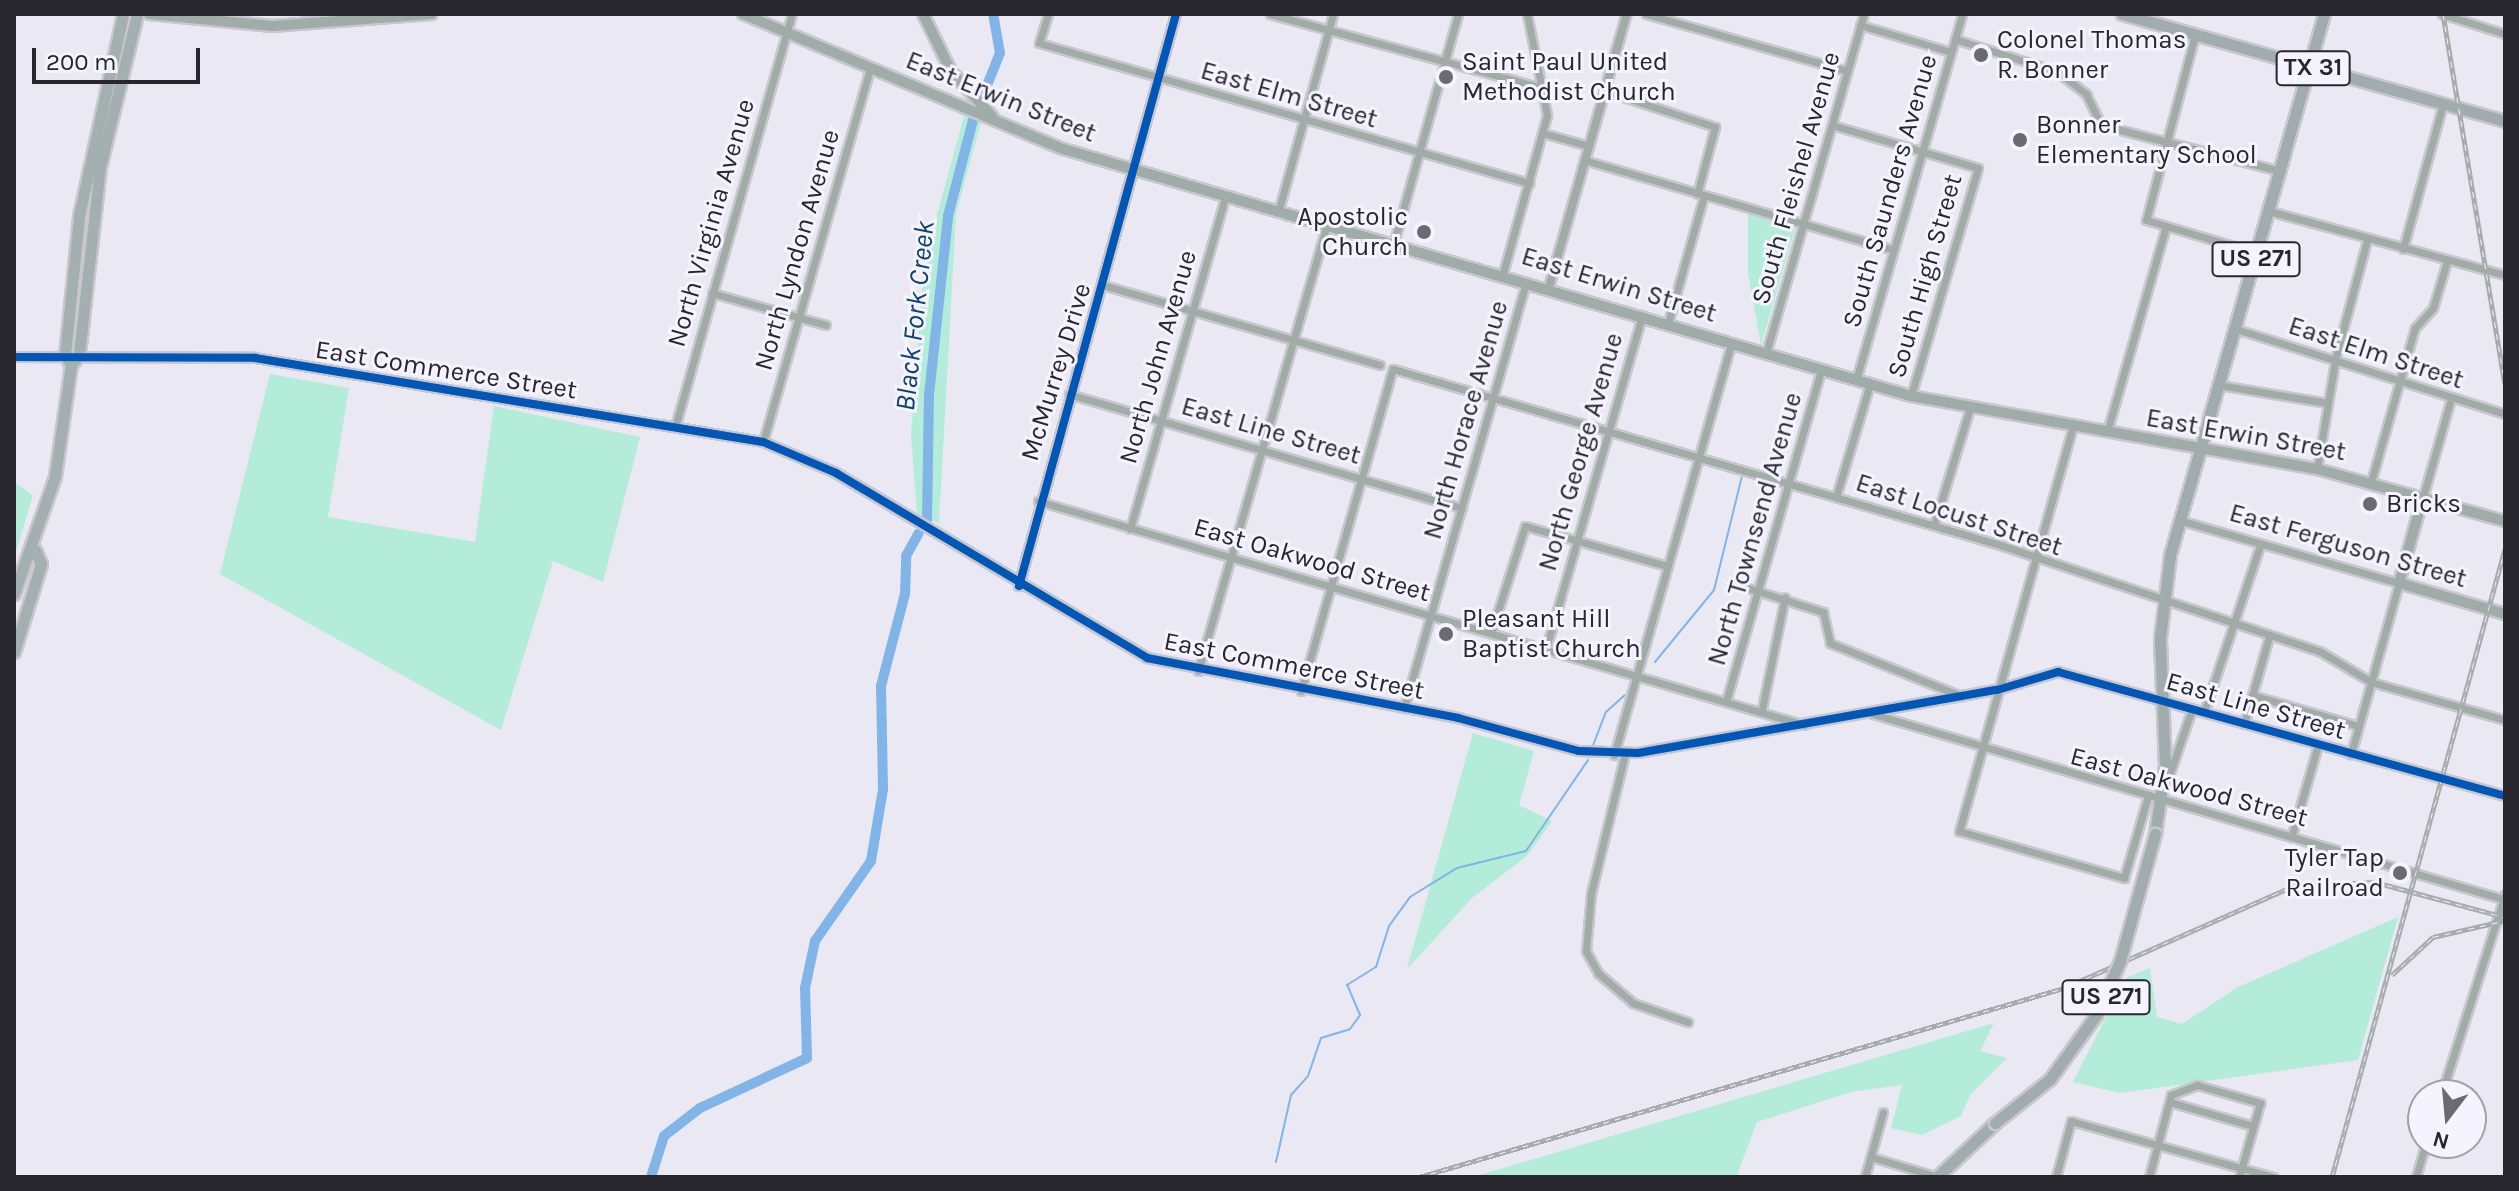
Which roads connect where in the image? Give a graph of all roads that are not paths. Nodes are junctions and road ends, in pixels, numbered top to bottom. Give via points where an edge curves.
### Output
1 (123, 14) edge
2 (137, 14) edge
3 (149, 14) edge
4 (432, 14) edge
5 (743, 14) edge
6 (792, 14) edge
7 (923, 14) edge
8 (1048, 14) edge
9 (1176, 14) edge
10 (1270, 14) edge
11 (1333, 14) edge
12 (1458, 14) edge
13 (1527, 14) edge
14 (1627, 14) edge
15 (1646, 14) edge
16 (1864, 14) edge
17 (1962, 14) edge
18 (2324, 14) edge
19 (2442, 14) edge
20 (2130, 15) edge
21 (1860, 25) junction
22 (788, 31) junction
23 (1328, 31) junction
24 (2505, 34) edge
25 (2195, 35) junction
26 (1955, 39) junction
27 (1951, 52) junction
28 (1445, 63) junction
29 (2309, 67) junction
30 (870, 68) junction
31 (1847, 71) junction
32 (1157, 79) junction
33 (958, 81) junction
34 (1546, 89) junction
35 (1605, 91) junction
36 (947, 100) junction
37 (2443, 104) junction
38 (1303, 119) junction
39 (2505, 121) edge
40 (1003, 125) junction
41 (1832, 125) junction
42 (1543, 133) junction
43 (2168, 141) junction
44 (1589, 146) junction
45 (1922, 151) junction
46 (1420, 152) junction
47 (1584, 160) junction
48 (1132, 169) junction
49 (2280, 171) junction
50 (1529, 183) junction
51 (1226, 195) junction
52 (1701, 195) junction
53 (1279, 209) junction
54 (2269, 211) junction
55 (1327, 224) junction
56 (1803, 224) junction
57 (2166, 226) junction
58 (2367, 240) junction
59 (1394, 242) junction
60 (2403, 249) junction
61 (1893, 250) junction
62 (2258, 253) junction
63 (2447, 261) junction
64 (1503, 273) junction
65 (2505, 275) edge
66 (1526, 280) junction
67 (1103, 285) junction
68 (1549, 287) junction
69 (712, 293) junction
70 (1192, 312) junction
71 (1642, 315) junction
72 (799, 317) junction
73 (1668, 323) junction
74 (826, 325) dead end
75 (2236, 329) junction
76 (1294, 339) junction
77 (1731, 343) junction
78 (1766, 353) junction
79 (79, 354) junction
80 (14, 357) edge
81 (68, 360) junction
82 (2334, 364) junction
83 (1380, 365) dead end
84 (1821, 370) junction
85 (1856, 380) junction
86 (2398, 383) junction
87 (1870, 384) junction
88 (2219, 385) junction
89 (1069, 394) junction
90 (1911, 396) junction
91 (1494, 398) junction
92 (2451, 399) junction
93 (2328, 403) junction
94 (1970, 408) junction
95 (2505, 414) edge
96 (1160, 420) junction
97 (2073, 426) junction
98 (675, 427) junction
99 (1608, 429) junction
100 (2107, 432) junction
101 (763, 442) junction
102 (1261, 449) junction
103 (2200, 449) junction
104 (1698, 457) junction
105 (2317, 469) junction
106 (1360, 478) junction
107 (1789, 482) junction
108 (2371, 482) junction
109 (1836, 497) junction
110 (2423, 497) junction
111 (1038, 501) junction
112 (1462, 508) junction
113 (2179, 520) junction
114 (2505, 521) edge
115 (1934, 525) junction
116 (1130, 529) junction
117 (1576, 539) junction
118 (2261, 543) junction
119 (35, 550) junction
120 (1230, 558) junction
121 (2035, 558) junction
122 (1667, 566) junction
123 (1732, 583) dead end
124 (2399, 583) junction
125 (1019, 586) junction
126 (1329, 587) junction
127 (1757, 590) junction
128 (14, 594) edge
129 (1785, 597) junction
130 (2162, 600) junction
131 (1432, 614) junction
132 (2505, 614) edge
133 (2237, 621) junction
134 (1492, 630) junction
135 (2269, 637) junction
136 (1547, 645) junction
137 (14, 652) edge
138 (1636, 671) junction
139 (1198, 672) junction
140 (2371, 682) junction
141 (1997, 690) junction
142 (1301, 691) junction
143 (2252, 695) junction
144 (1961, 696) junction
145 (1727, 698) junction
146 (2163, 701) junction
147 (1404, 708) junction
148 (1762, 709) junction
149 (2192, 709) junction
150 (1866, 712) junction
151 (2204, 712) junction
152 (2505, 720) edge
153 (2244, 724) junction
154 (1804, 725) junction
155 (2358, 726) junction
156 (2318, 745) junction
157 (1981, 751) junction
158 (1625, 754) junction
159 (2351, 754) junction
160 (1614, 755) junction
161 (2162, 794) junction
162 (2148, 796) junction
163 (2505, 796) edge
164 (2292, 835) junction
165 (2504, 896) edge
166 (1688, 1022) dead end
167 (2446, 1079) edge
168 (2170, 1102) junction
169 (1883, 1112) dead end
170 (2253, 1126) junction
171 (2158, 1145) junction
172 (1871, 1157) junction
173 (2241, 1168) junction
174 (1865, 1177) edge
175 (1938, 1177) edge
176 (2056, 1177) edge
177 (2149, 1177) edge
178 (2239, 1177) edge
179 (2273, 1177) edge

1 - 81 highway via 88,161
2 - 79 highway via 100,167
3 - 4 main road via 272,26
5 - 22 main road, East Erwin Street
6 - 22 street, North Virginia Avenue
7 - 33 main road
8 - 32 street, East Elm Street via 1039,43
9 - 32 street, McMurrey Drive
10 - 23 street
11 - 23 street
12 - 28 street
13 - 34 street
14 - 35 street
15 - 31 street
16 - 21 street, South Fleishel Avenue
17 - 26 street, South Saunders Avenue
18 - 29 main road
19 - 24 street
20 - 25 main road, TX 31
21 - 27 street
21 - 31 street, South Fleishel Avenue
22 - 30 main road, East Erwin Street
22 - 69 street, North Virginia Avenue
23 - 28 street
23 - 38 street
25 - 29 main road, TX 31
25 - 43 street
26 - 27 street, South Saunders Avenue
26 - 43 street via 2053,69 2086,94 2097,123
27 - 45 street, South Saunders Avenue
28 - 34 street
28 - 46 street
29 - 37 main road, TX 31
29 - 49 main road, US 271
30 - 36 main road, East Erwin Street
30 - 72 street, North Lyndon Avenue
31 - 41 street, South Fleishel Avenue
32 - 38 street, East Elm Street
32 - 48 street, McMurrey Drive
33 - 36 main road
33 - 40 main road
34 - 42 street
35 - 44 street
35 - 52 street via 1715,127
36 - 40 main road, East Erwin Street
37 - 39 main road, TX 31
37 - 60 street
38 - 46 street, East Elm Street
38 - 53 street
40 - 48 main road, East Erwin Street
41 - 45 street
41 - 56 street, South Fleishel Avenue
42 - 44 street
42 - 50 street
43 - 49 street
43 - 57 street via 2146,220
44 - 47 street
45 - 61 street, South Saunders Avenue
45 - 90 street, South High Street via 1978,168
46 - 50 street, East Elm Street
46 - 59 street
47 - 52 street
47 - 68 street
48 - 51 main road, East Erwin Street
48 - 67 street, McMurrey Drive
49 - 54 main road, US 271
50 - 64 street
51 - 53 main road, East Erwin Street
51 - 70 street, North John Avenue
52 - 56 street
52 - 73 street
53 - 55 main road, East Erwin Street
54 - 58 street
54 - 62 main road, US 271
55 - 59 main road, East Erwin Street
55 - 76 street
56 - 61 street
56 - 78 street, South Fleishel Avenue
57 - 62 street
57 - 100 street
58 - 60 street
58 - 82 street
59 - 64 main road, East Erwin Street
60 - 63 street
61 - 85 street, South Saunders Avenue
62 - 75 main road, US 271
63 - 65 street
63 - 86 street
64 - 66 main road, East Erwin Street
66 - 68 main road, East Erwin Street
66 - 91 street, North Horace Avenue
67 - 70 street
67 - 89 street, McMurrey Drive
68 - 71 main road, East Erwin Street
69 - 72 street
69 - 98 street, North Virginia Avenue
70 - 76 street
70 - 96 street, North John Avenue
71 - 73 main road, East Erwin Street
71 - 99 street, North George Avenue
72 - 74 street
72 - 101 street, North Lyndon Avenue
73 - 77 main road, East Erwin Street
75 - 82 street, East Elm Street
75 - 88 main road, US 271
76 - 83 street
76 - 102 street
77 - 78 main road, East Erwin Street
77 - 104 street
78 - 84 main road, East Erwin Street
79 - 81 highway
79 - 98 street, East Commerce Street via 255,358
80 - 81 street
81 - 119 highway via 57,468
82 - 86 street, East Elm Street
82 - 93 street
84 - 85 main road, East Erwin Street
84 - 107 street, North Townsend Avenue
85 - 87 main road, East Erwin Street
86 - 92 street, East Elm Street
86 - 108 street
87 - 90 main road, East Erwin Street
87 - 109 street
88 - 93 street
88 - 103 main road, US 271
89 - 96 street, East Line Street
89 - 111 street, McMurrey Drive
90 - 94 main road, East Erwin Street
91 - 99 street, East Locust Street
91 - 106 street, East Locust Street via 1393,369
91 - 112 street, North Horace Avenue
92 - 95 street, East Elm Street
92 - 110 street
93 - 105 street
94 - 97 main road, East Erwin Street
94 - 115 street
96 - 102 street, East Line Street
96 - 116 street, North John Avenue
97 - 100 main road, East Erwin Street
97 - 121 street
98 - 101 street, East Commerce Street
99 - 104 street, East Locust Street
99 - 117 street, North George Avenue
100 - 103 main road, East Erwin Street
101 - 125 street, East Commerce Street via 827,468
102 - 106 street, East Line Street
102 - 120 street
103 - 105 main road, East Erwin Street
103 - 113 main road, US 271
104 - 107 street, East Locust Street
104 - 122 street
105 - 108 main road, East Erwin Street
106 - 112 street, East Line Street
106 - 126 street
107 - 109 street, East Locust Street
107 - 127 street, North Townsend Avenue
108 - 110 main road, East Erwin Street
109 - 115 street, East Locust Street
110 - 114 main road, East Erwin Street
110 - 124 main road
111 - 116 street, East Oakwood Street
111 - 125 street, McMurrey Drive
112 - 131 street, North Horace Avenue
113 - 118 street, East Ferguson Street
113 - 130 main road, US 271
115 - 121 street, East Locust Street
116 - 120 street, East Oakwood Street
117 - 122 street
117 - 134 street via 1525,526
117 - 136 street, North George Avenue
118 - 124 street, East Ferguson Street
118 - 133 street
119 - 128 highway via 25,559
119 - 137 highway via 41,564
120 - 126 street, East Oakwood Street
120 - 139 street
121 - 130 street, East Locust Street
121 - 141 street
122 - 138 street
123 - 127 street
124 - 132 main road, East Ferguson Street
124 - 140 street
125 - 139 street, East Commerce Street via 1147,658
126 - 131 street, East Oakwood Street
126 - 142 street
127 - 129 street
127 - 145 street, North Townsend Avenue
129 - 144 street via 1823,612 1830,643
129 - 148 street
130 - 133 street, East Locust Street
130 - 146 main road, US 271
131 - 134 street, East Oakwood Street
131 - 147 street, North Horace Avenue
133 - 135 street, East Locust Street
133 - 151 street
134 - 136 street, East Oakwood Street
135 - 140 street, East Locust Street via 2328,655
135 - 143 street
136 - 138 street, East Oakwood Street
138 - 145 street, East Oakwood Street
138 - 160 street
139 - 142 street, East Commerce Street
140 - 152 street, East Locust Street
140 - 155 street
141 - 144 street, East Commerce Street
141 - 146 street, East Line Street via 2058,672
141 - 157 street
142 - 147 street, East Commerce Street
143 - 153 street
143 - 155 street
144 - 150 street, East Commerce Street
145 - 148 street, East Oakwood Street
146 - 149 street, East Line Street
146 - 161 main road, US 271
147 - 160 street, East Commerce Street
148 - 154 street, East Oakwood Street
149 - 151 street, East Line Street
149 - 161 street
150 - 154 street, East Commerce Street
150 - 157 street, East Oakwood Street
151 - 153 street, East Line Street
153 - 156 street, East Line Street
154 - 158 street, East Commerce Street
155 - 159 street
156 - 159 street, East Line Street
156 - 164 street
157 - 162 street, East Oakwood Street
157 - 162 street via 1960,834 2125,877
158 - 160 street, East Commerce Street
158 - 166 street via 1591,893 1586,951 1598,973 1633,1003
159 - 163 street, East Line Street
161 - 162 street, East Oakwood Street
161 - 164 street, East Oakwood Street
161 - 175 main road, US 271, bridge via 2155,834 2103,1004 2050,1079
164 - 165 street, East Oakwood Street
165 - 167 street
168 - 170 street
168 - 170 street via 2197,1085 2260,1103
168 - 171 street
169 - 172 street
170 - 173 street
171 - 173 street
171 - 176 street via 2071,1121
171 - 177 street
172 - 174 street
172 - 175 street
173 - 178 street
173 - 179 street

